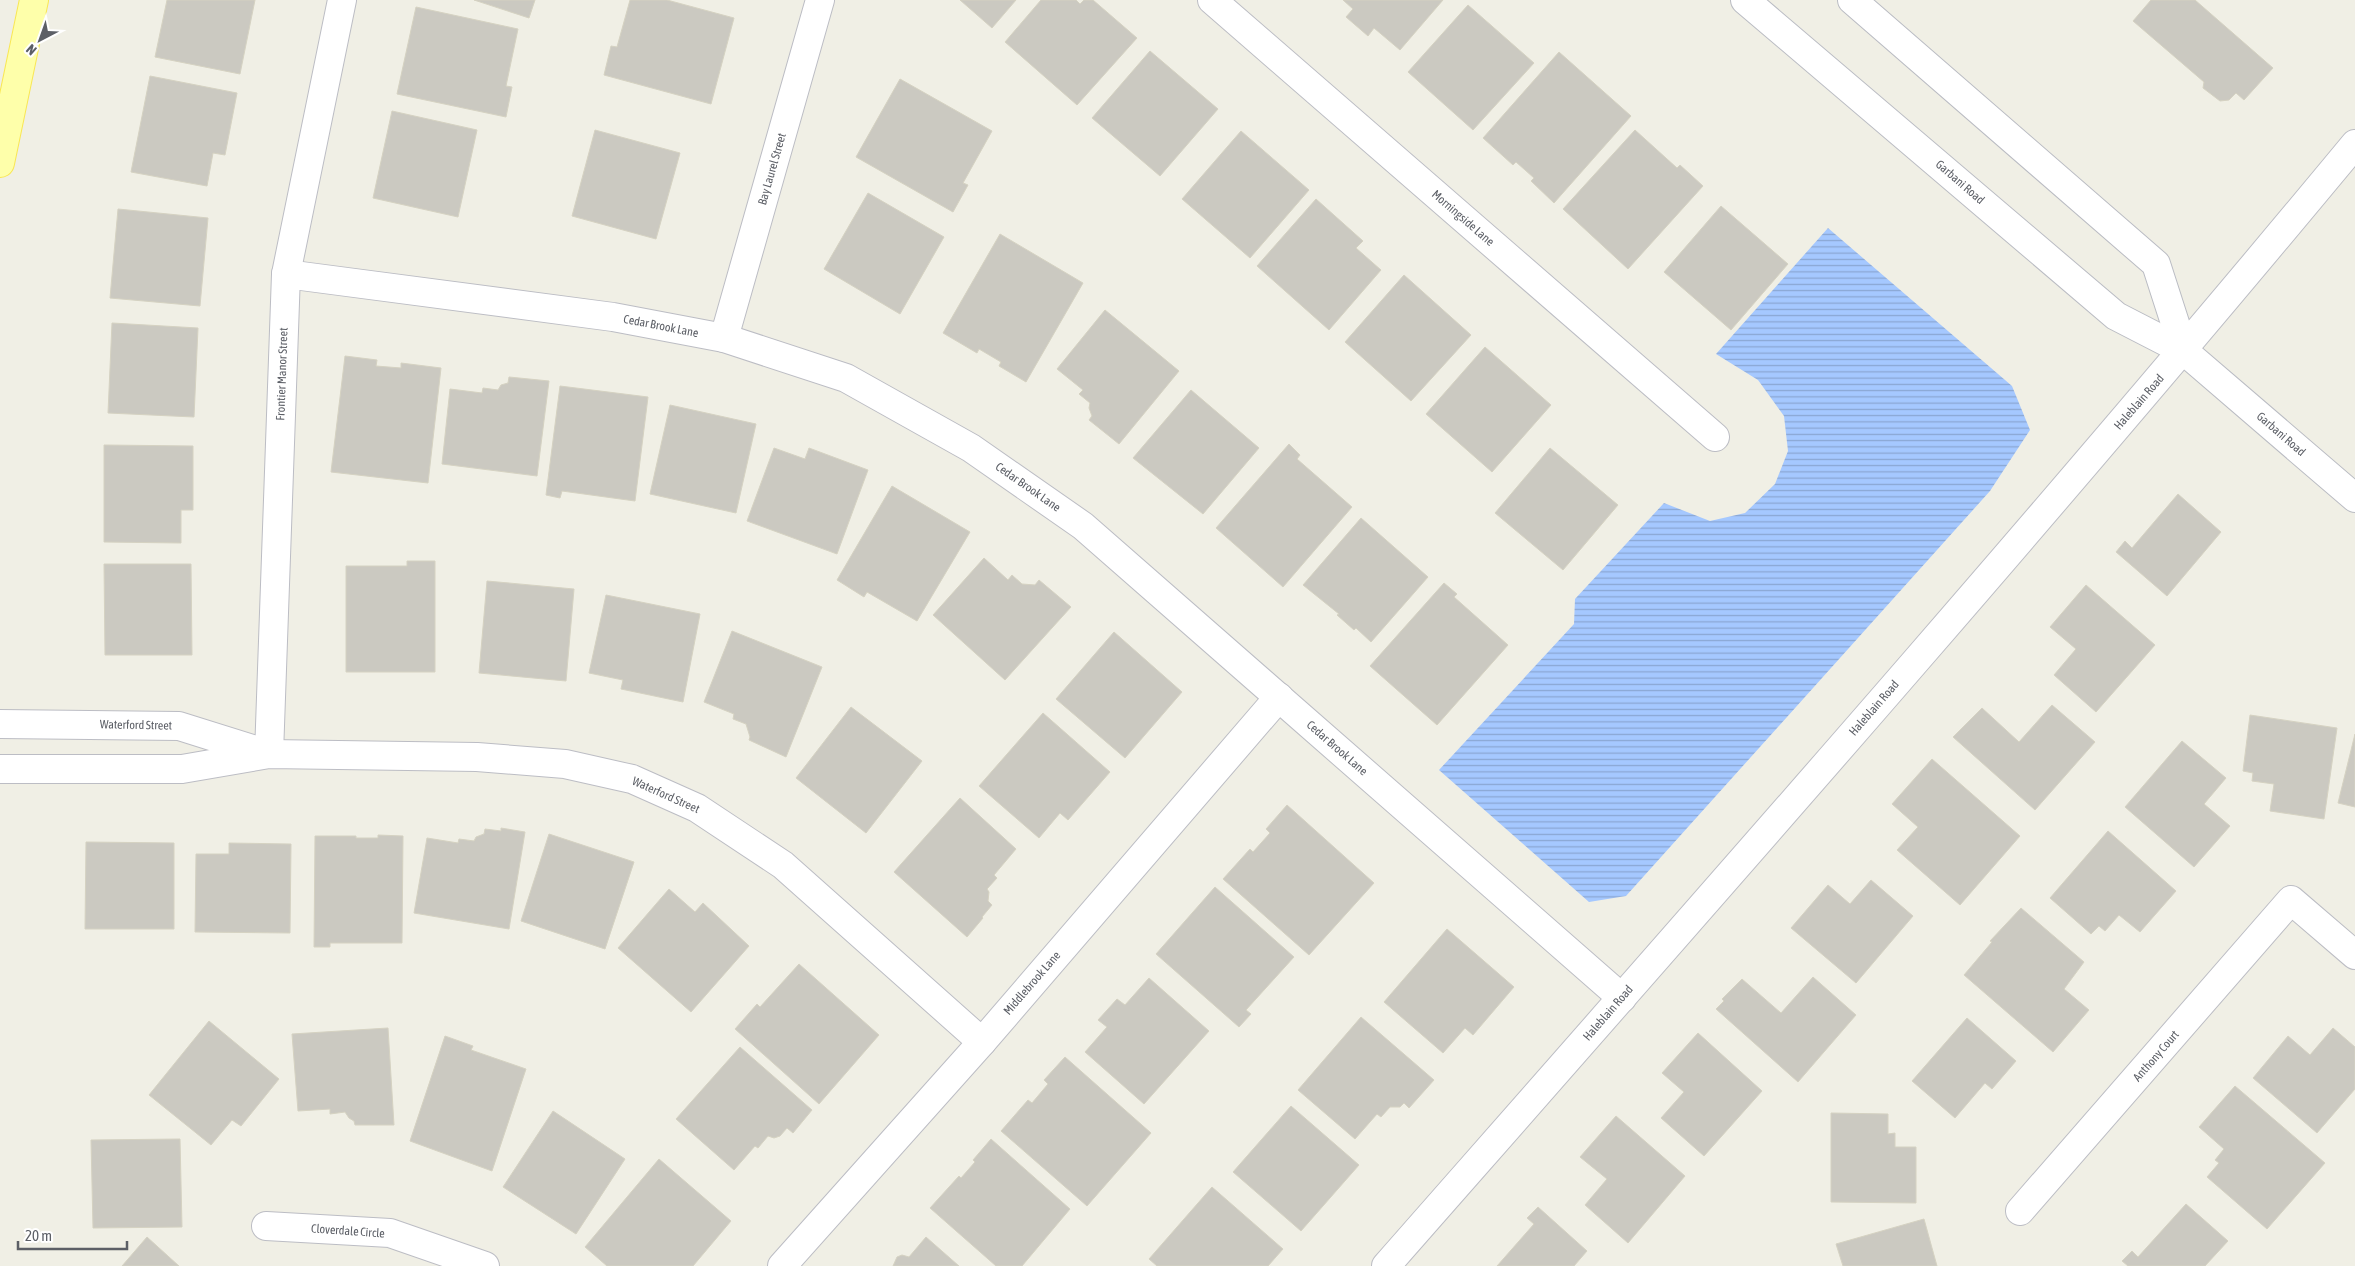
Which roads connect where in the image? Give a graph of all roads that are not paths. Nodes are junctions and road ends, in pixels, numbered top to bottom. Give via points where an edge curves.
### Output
1 (34, 0) edge
2 (342, 0) edge
3 (820, 0) edge
4 (1212, 0) edge
5 (1746, 0) edge
6 (1852, 0) edge
7 (2355, 144) edge
8 (0, 163) edge
9 (286, 274) junction
10 (724, 338) junction
11 (2184, 351) junction
12 (1715, 437) dead end
13 (2355, 498) edge
14 (1279, 697) junction
15 (0, 724) edge
16 (269, 754) junction
17 (0, 769) edge
18 (2355, 955) edge
19 (1622, 998) junction
20 (982, 1042) junction
21 (2020, 1211) dead end
22 (266, 1226) dead end
23 (485, 1266) edge
24 (782, 1266) edge
25 (1386, 1266) edge

1 - 8 main road
2 - 9 street, Frontier Manor Street
3 - 10 street, Bay Laurel Street
4 - 12 street, Morningside Lane
5 - 11 street, Garbani Road via 2116,316
6 - 11 street via 2156,264
7 - 11 street, Haleblain Road
9 - 10 street, Cedar Brook Lane via 613,317
9 - 16 street, Frontier Manor Street
10 - 14 street, Cedar Brook Lane via 846,378 971,448 1083,526
11 - 13 street, Garbani Road
11 - 19 street, Haleblain Road
14 - 19 street, Cedar Brook Lane
14 - 20 street, Middlebrook Lane
15 - 16 street, Waterford Street via 179,726
16 - 17 street, Waterford Street via 182,769
16 - 20 street, Waterford Street via 477,757 565,764 632,779 698,808 783,865
18 - 21 street, Anthony Court via 2291,900
19 - 25 street, Haleblain Road
20 - 24 street, Middlebrook Lane
22 - 23 street, Cloverdale Circle via 390,1233

